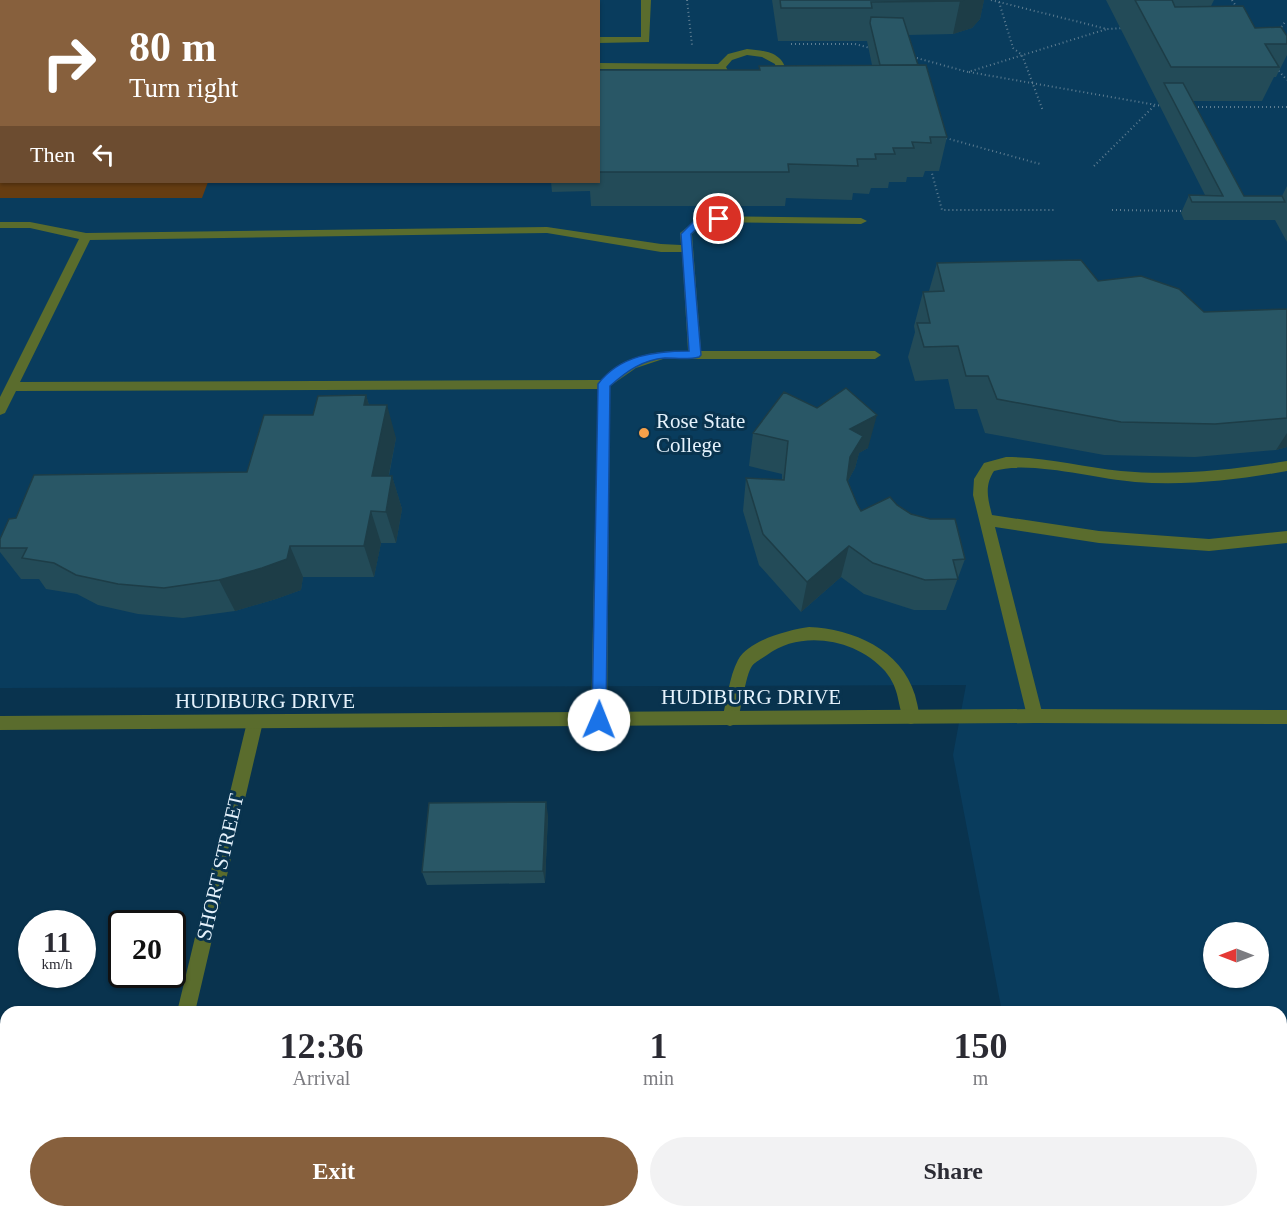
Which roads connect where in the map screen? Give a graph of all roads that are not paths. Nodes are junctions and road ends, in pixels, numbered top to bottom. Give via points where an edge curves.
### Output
1 (646, 0) edge
2 (600, 40) edge
3 (600, 66) edge
4 (721, 67) junction
5 (861, 221) dead end
6 (0, 225) edge
7 (86, 237) junction
8 (687, 249) junction
9 (695, 355) junction
10 (875, 355) dead end
11 (604, 384) junction
12 (12, 387) junction
13 (0, 410) edge
14 (1287, 465) edge
15 (986, 520) junction
16 (1287, 537) edge
17 (1035, 716) junction
18 (911, 717) junction
19 (1287, 717) edge
20 (730, 719) junction
21 (599, 720) junction
22 (255, 722) junction
23 (0, 723) edge
24 (187, 1006) edge

1 - 2 street via 646,40
3 - 4 street
4 - 4 street via 729,57 747,52 767,55 783,69 777,79 752,85 726,77
5 - 8 street via 701,219 686,234
6 - 7 street via 30,225
7 - 8 street via 547,230
7 - 12 street
8 - 9 street
9 - 10 street
9 - 11 street via 642,359 624,366
11 - 12 street
11 - 21 street
12 - 13 street
14 - 15 street via 1248,473 1151,478 1006,462 989,467 981,479
15 - 16 street via 1100,537 1209,545
15 - 17 street
17 - 18 street, HUDIBURG DRIVE
17 - 19 street, HUDIBURG DRIVE
18 - 20 street, HUDIBURG DRIVE
18 - 20 street via 908,696 899,677 868,647 844,637 808,634 775,641 745,662
20 - 21 street, HUDIBURG DRIVE
21 - 22 street, HUDIBURG DRIVE
22 - 23 street, HUDIBURG DRIVE
22 - 24 street, SHORT STREET

